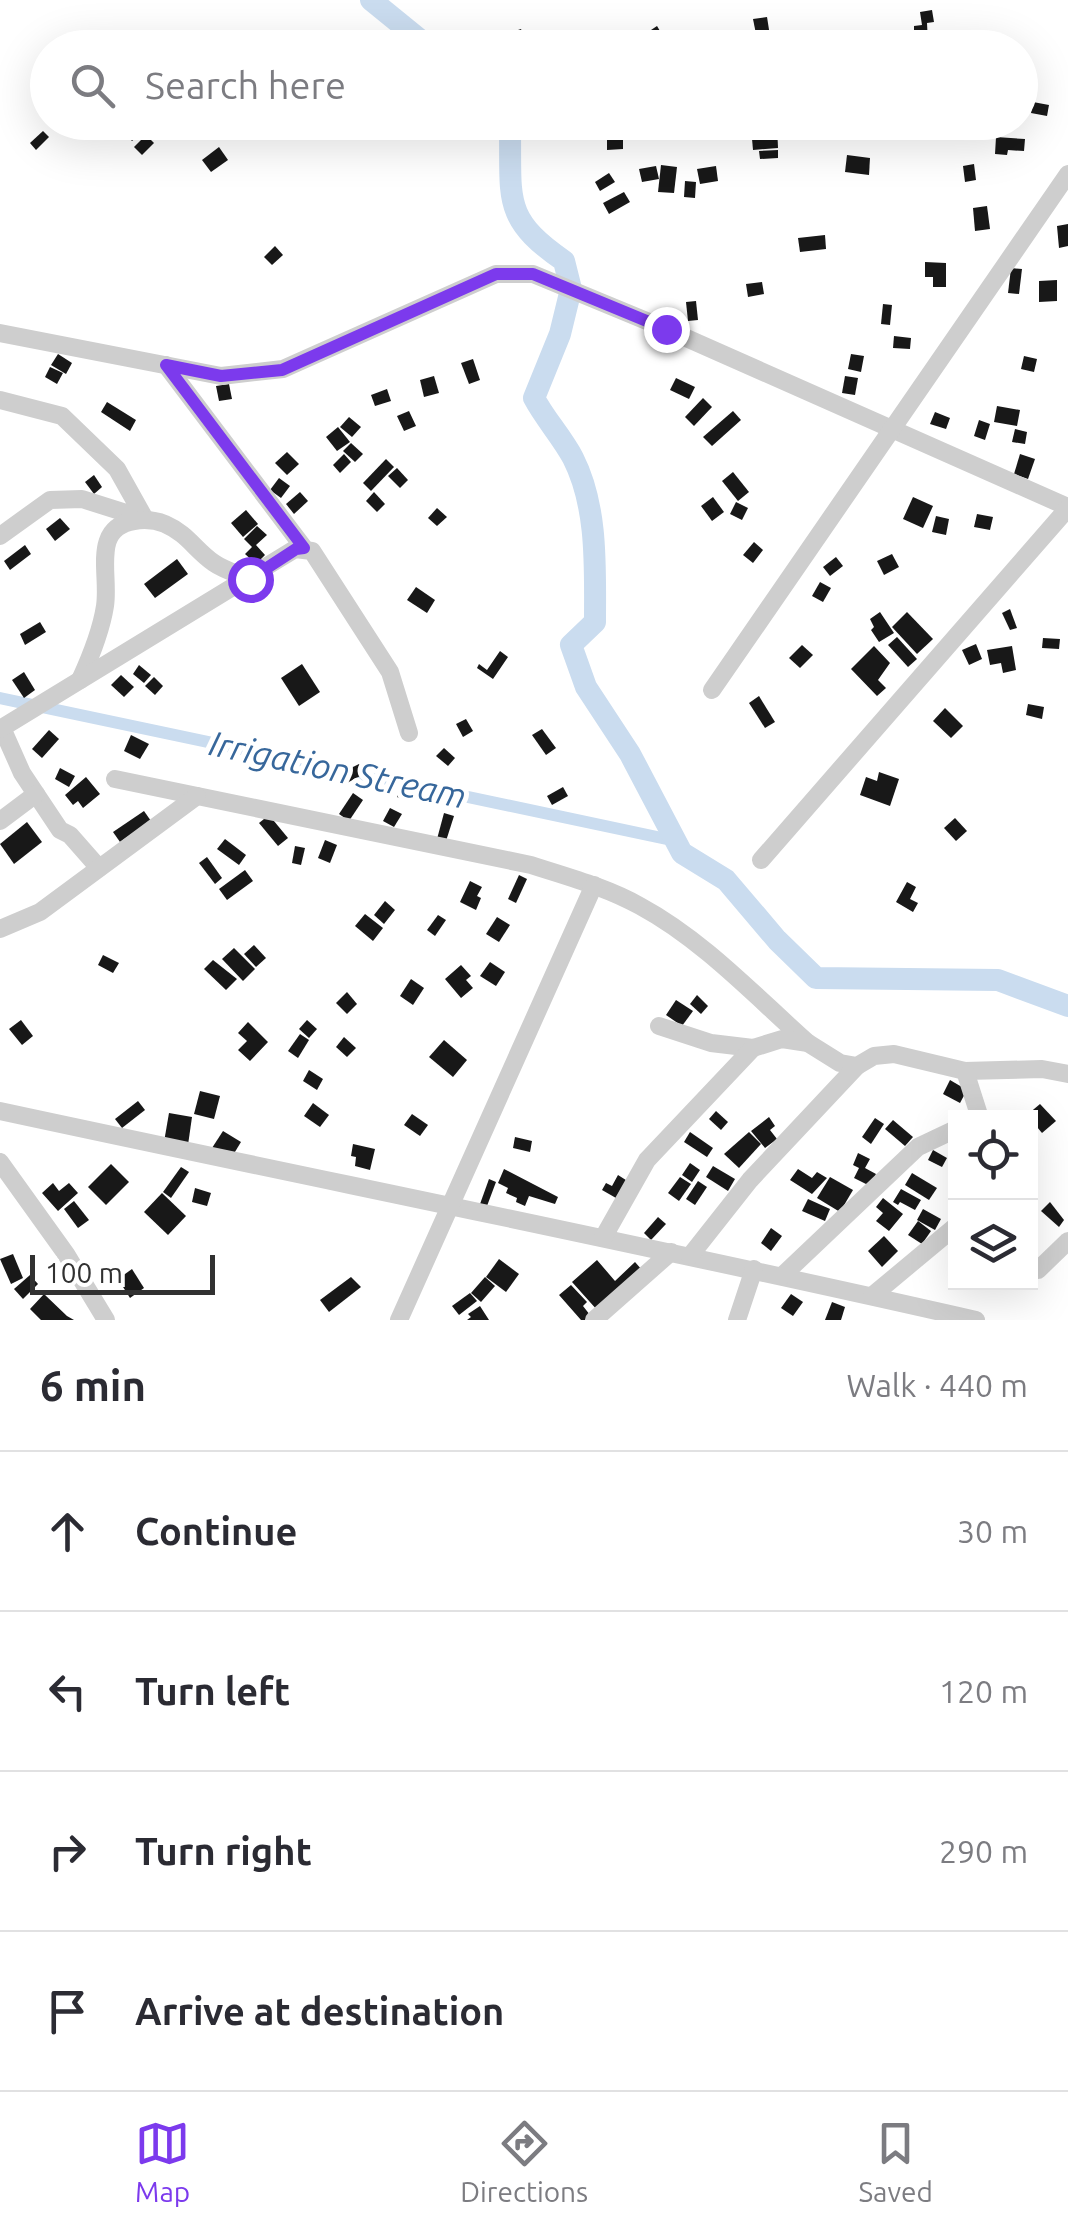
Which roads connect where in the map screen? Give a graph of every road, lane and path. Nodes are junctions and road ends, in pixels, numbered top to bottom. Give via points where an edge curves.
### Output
1 (1068, 174) edge
2 (0, 333) edge
3 (166, 365) junction
4 (0, 400) edge
5 (892, 429) junction
6 (1068, 508) edge
7 (145, 519) junction
8 (0, 536) edge
9 (304, 548) junction
10 (250, 579) junction
11 (79, 682) junction
12 (712, 690) dead end
13 (1, 729) edge
14 (409, 733) dead end
15 (114, 779) dead end
16 (36, 794) junction
17 (197, 796) junction
18 (0, 820) edge
19 (761, 860) dead end
20 (99, 868) junction
21 (594, 885) junction
22 (0, 929) edge
23 (659, 1026) dead end
24 (808, 1043) junction
25 (752, 1048) junction
26 (856, 1066) junction
27 (965, 1071) junction
28 (1068, 1074) edge
29 (977, 1110) edge
30 (0, 1111) edge
31 (948, 1133) edge
32 (0, 1162) edge
33 (449, 1208) junction
34 (948, 1233) edge
35 (604, 1238) junction
36 (1068, 1241) edge
37 (681, 1254) junction
38 (754, 1269) junction
39 (1038, 1270) dead end
40 (782, 1276) junction
41 (872, 1296) junction
42 (106, 1320) edge
43 (399, 1320) edge
44 (594, 1320) edge
45 (736, 1320) edge
46 (976, 1320) edge

1 - 5 street
2 - 3 street
3 - 5 street via 221,376 282,370 496,274 533,274
3 - 9 street
4 - 7 street via 62,416 117,469
5 - 6 street
5 - 12 street
6 - 19 street
7 - 8 street via 82,499 50,500
7 - 10 street via 190,538 214,563
7 - 11 street via 125,522 106,540 106,603
9 - 10 street
9 - 14 street via 390,672
10 - 11 street
11 - 13 street
13 - 16 street
15 - 17 street
16 - 18 street
16 - 20 street via 60,830
17 - 20 street
17 - 21 street via 532,865
20 - 22 street via 40,912
21 - 24 street via 691,938
21 - 33 street
23 - 25 street
24 - 25 street via 782,1039
24 - 26 street
25 - 35 street via 648,1160
26 - 27 street via 894,1054
26 - 37 street
27 - 28 street
27 - 29 street
30 - 33 street
31 - 40 street via 918,1146
32 - 42 street
33 - 35 street
33 - 43 street
34 - 41 street
35 - 37 street
36 - 39 street
37 - 38 street
37 - 44 street
38 - 40 street
38 - 45 street
40 - 41 street
41 - 46 street

